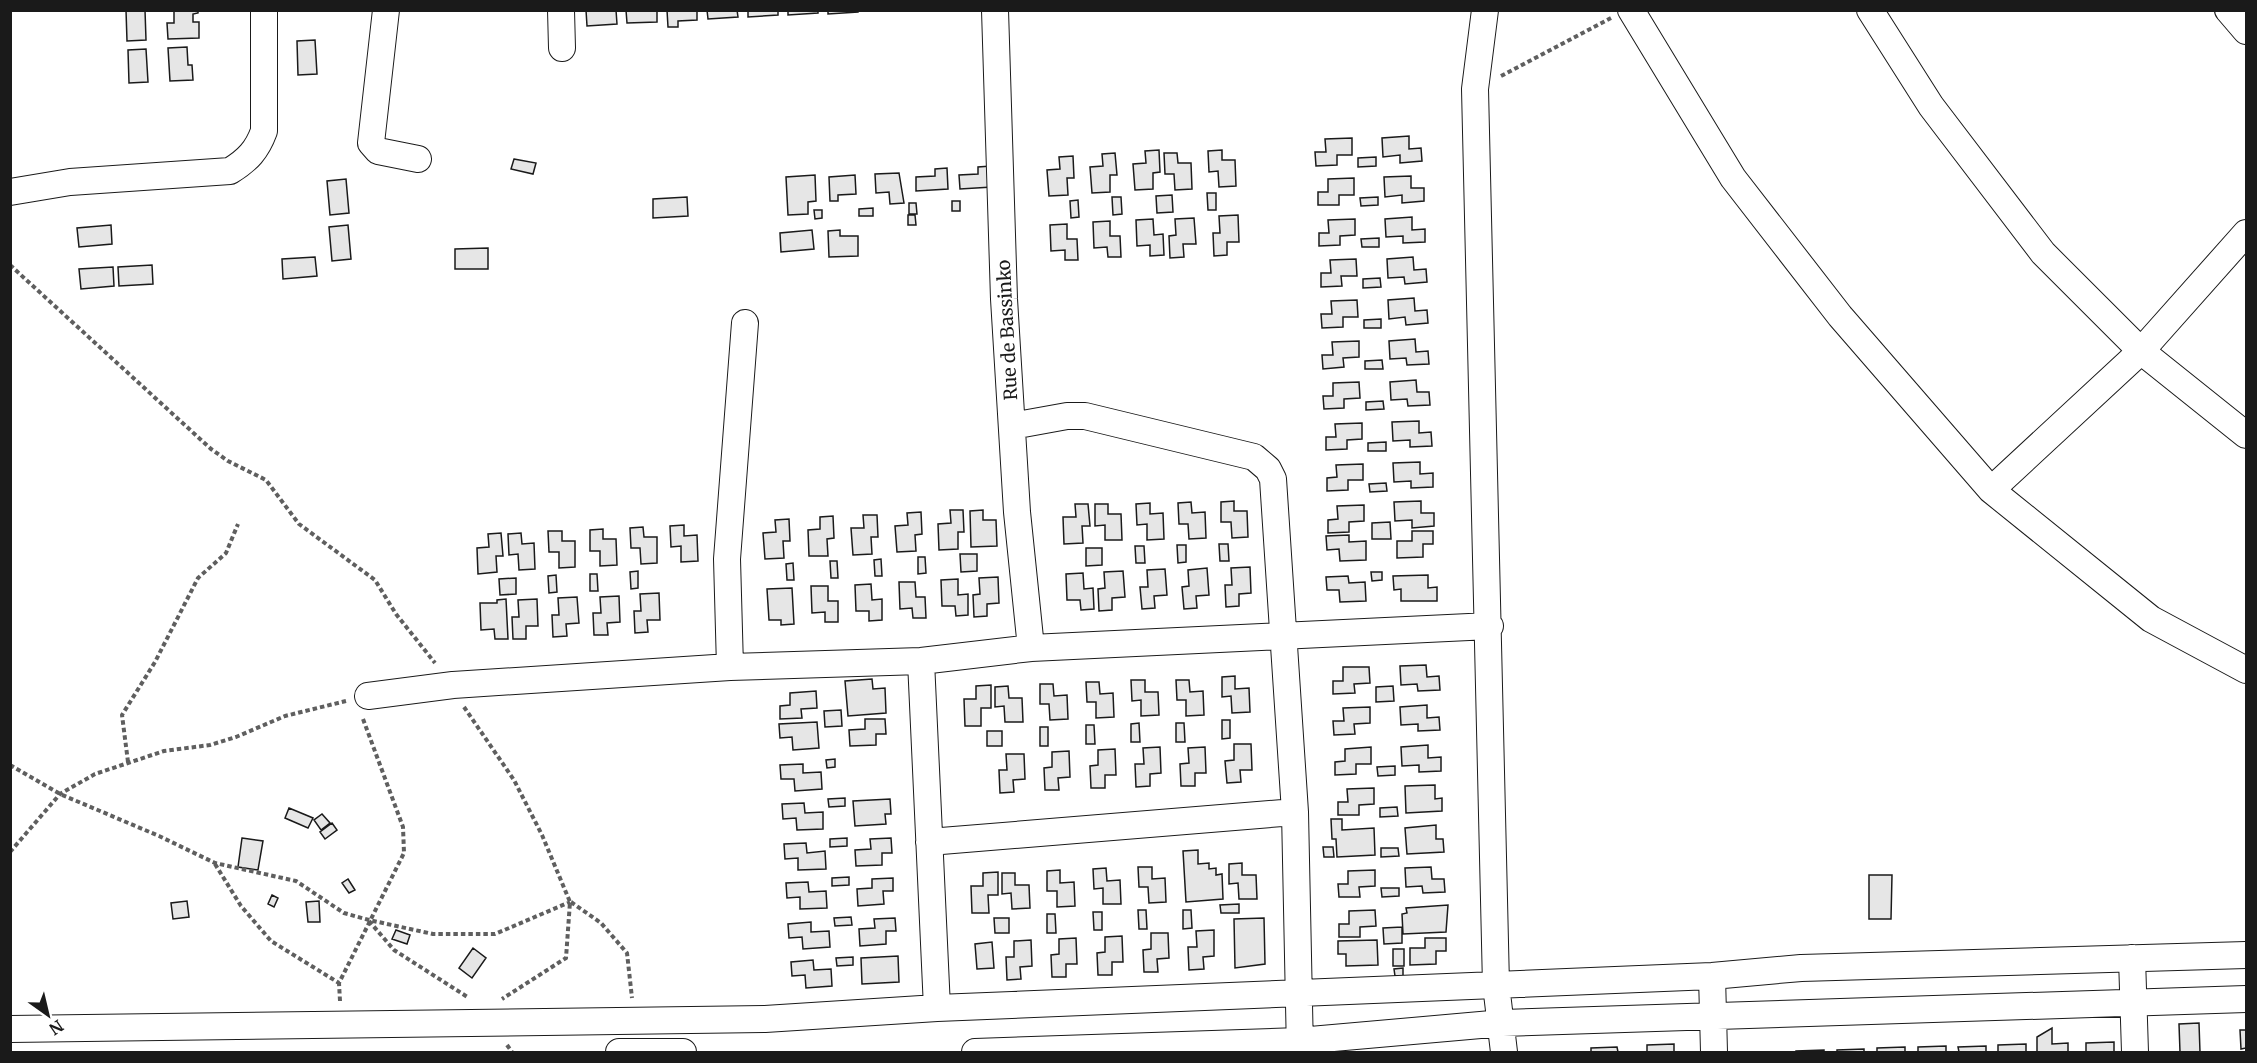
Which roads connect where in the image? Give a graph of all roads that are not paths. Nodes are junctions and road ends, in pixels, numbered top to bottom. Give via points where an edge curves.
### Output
1 (264, 10) edge
2 (386, 10) edge
3 (561, 10) edge
4 (995, 10) edge
5 (1485, 10) edge
6 (1870, 10) edge
7 (2228, 10) edge
8 (1623, 13) edge
9 (2247, 31) edge
10 (562, 48) dead end
11 (418, 159) dead end
12 (10, 192) edge
13 (2247, 233) edge
14 (745, 323) dead end
15 (2141, 351) junction
16 (1012, 426) junction
17 (2247, 435) edge
18 (1991, 490) junction
19 (1490, 626) junction
20 (1285, 636) junction
21 (1030, 648) junction
22 (921, 661) junction
23 (730, 667) junction
24 (2247, 670) edge
25 (361, 698) road end
26 (1295, 812) junction
27 (929, 842) junction
28 (2247, 955) edge
29 (2132, 958) junction
30 (1712, 976) junction
31 (1496, 985) junction
32 (1299, 993) junction
33 (2247, 999) edge
34 (2134, 1004) junction
35 (937, 1008) junction
36 (1713, 1016) junction
37 (1503, 1023) junction
38 (10, 1029) edge
39 (1299, 1047) edge
40 (619, 1053) edge
41 (683, 1053) edge
42 (975, 1053) edge
43 (1504, 1053) edge
44 (1714, 1053) edge
45 (2135, 1053) edge

1 - 12 street via 264,131 247,160 230,171 70,182
2 - 11 street via 371,143 378,151
3 - 10 street
4 - 16 street, Rue de Bassinko
5 - 19 street via 1475,89
6 - 15 street via 1930,106 2043,253
7 - 9 street
8 - 18 street via 1733,178 1840,316
13 - 15 street
14 - 23 street via 728,559
15 - 17 street
15 - 18 street
16 - 20 street via 1085,416 1254,457 1273,479
16 - 21 street, Rue de Bassinko
18 - 24 street via 2151,619
19 - 20 street
19 - 31 street
20 - 21 street
20 - 26 street
21 - 22 street
22 - 23 street
22 - 27 street
23 - 25 street via 453,685
26 - 27 street
26 - 32 street
27 - 35 street
28 - 29 street
29 - 30 street via 1802,968
29 - 34 street
30 - 31 street
30 - 36 street
31 - 32 street
31 - 37 street
32 - 35 street
32 - 39 street
33 - 34 street
34 - 36 street
34 - 45 street
35 - 38 street via 765,1019 490,1016 340,1024
36 - 37 street
36 - 44 street
37 - 39 street
37 - 43 street
39 - 42 street
40 - 41 street

